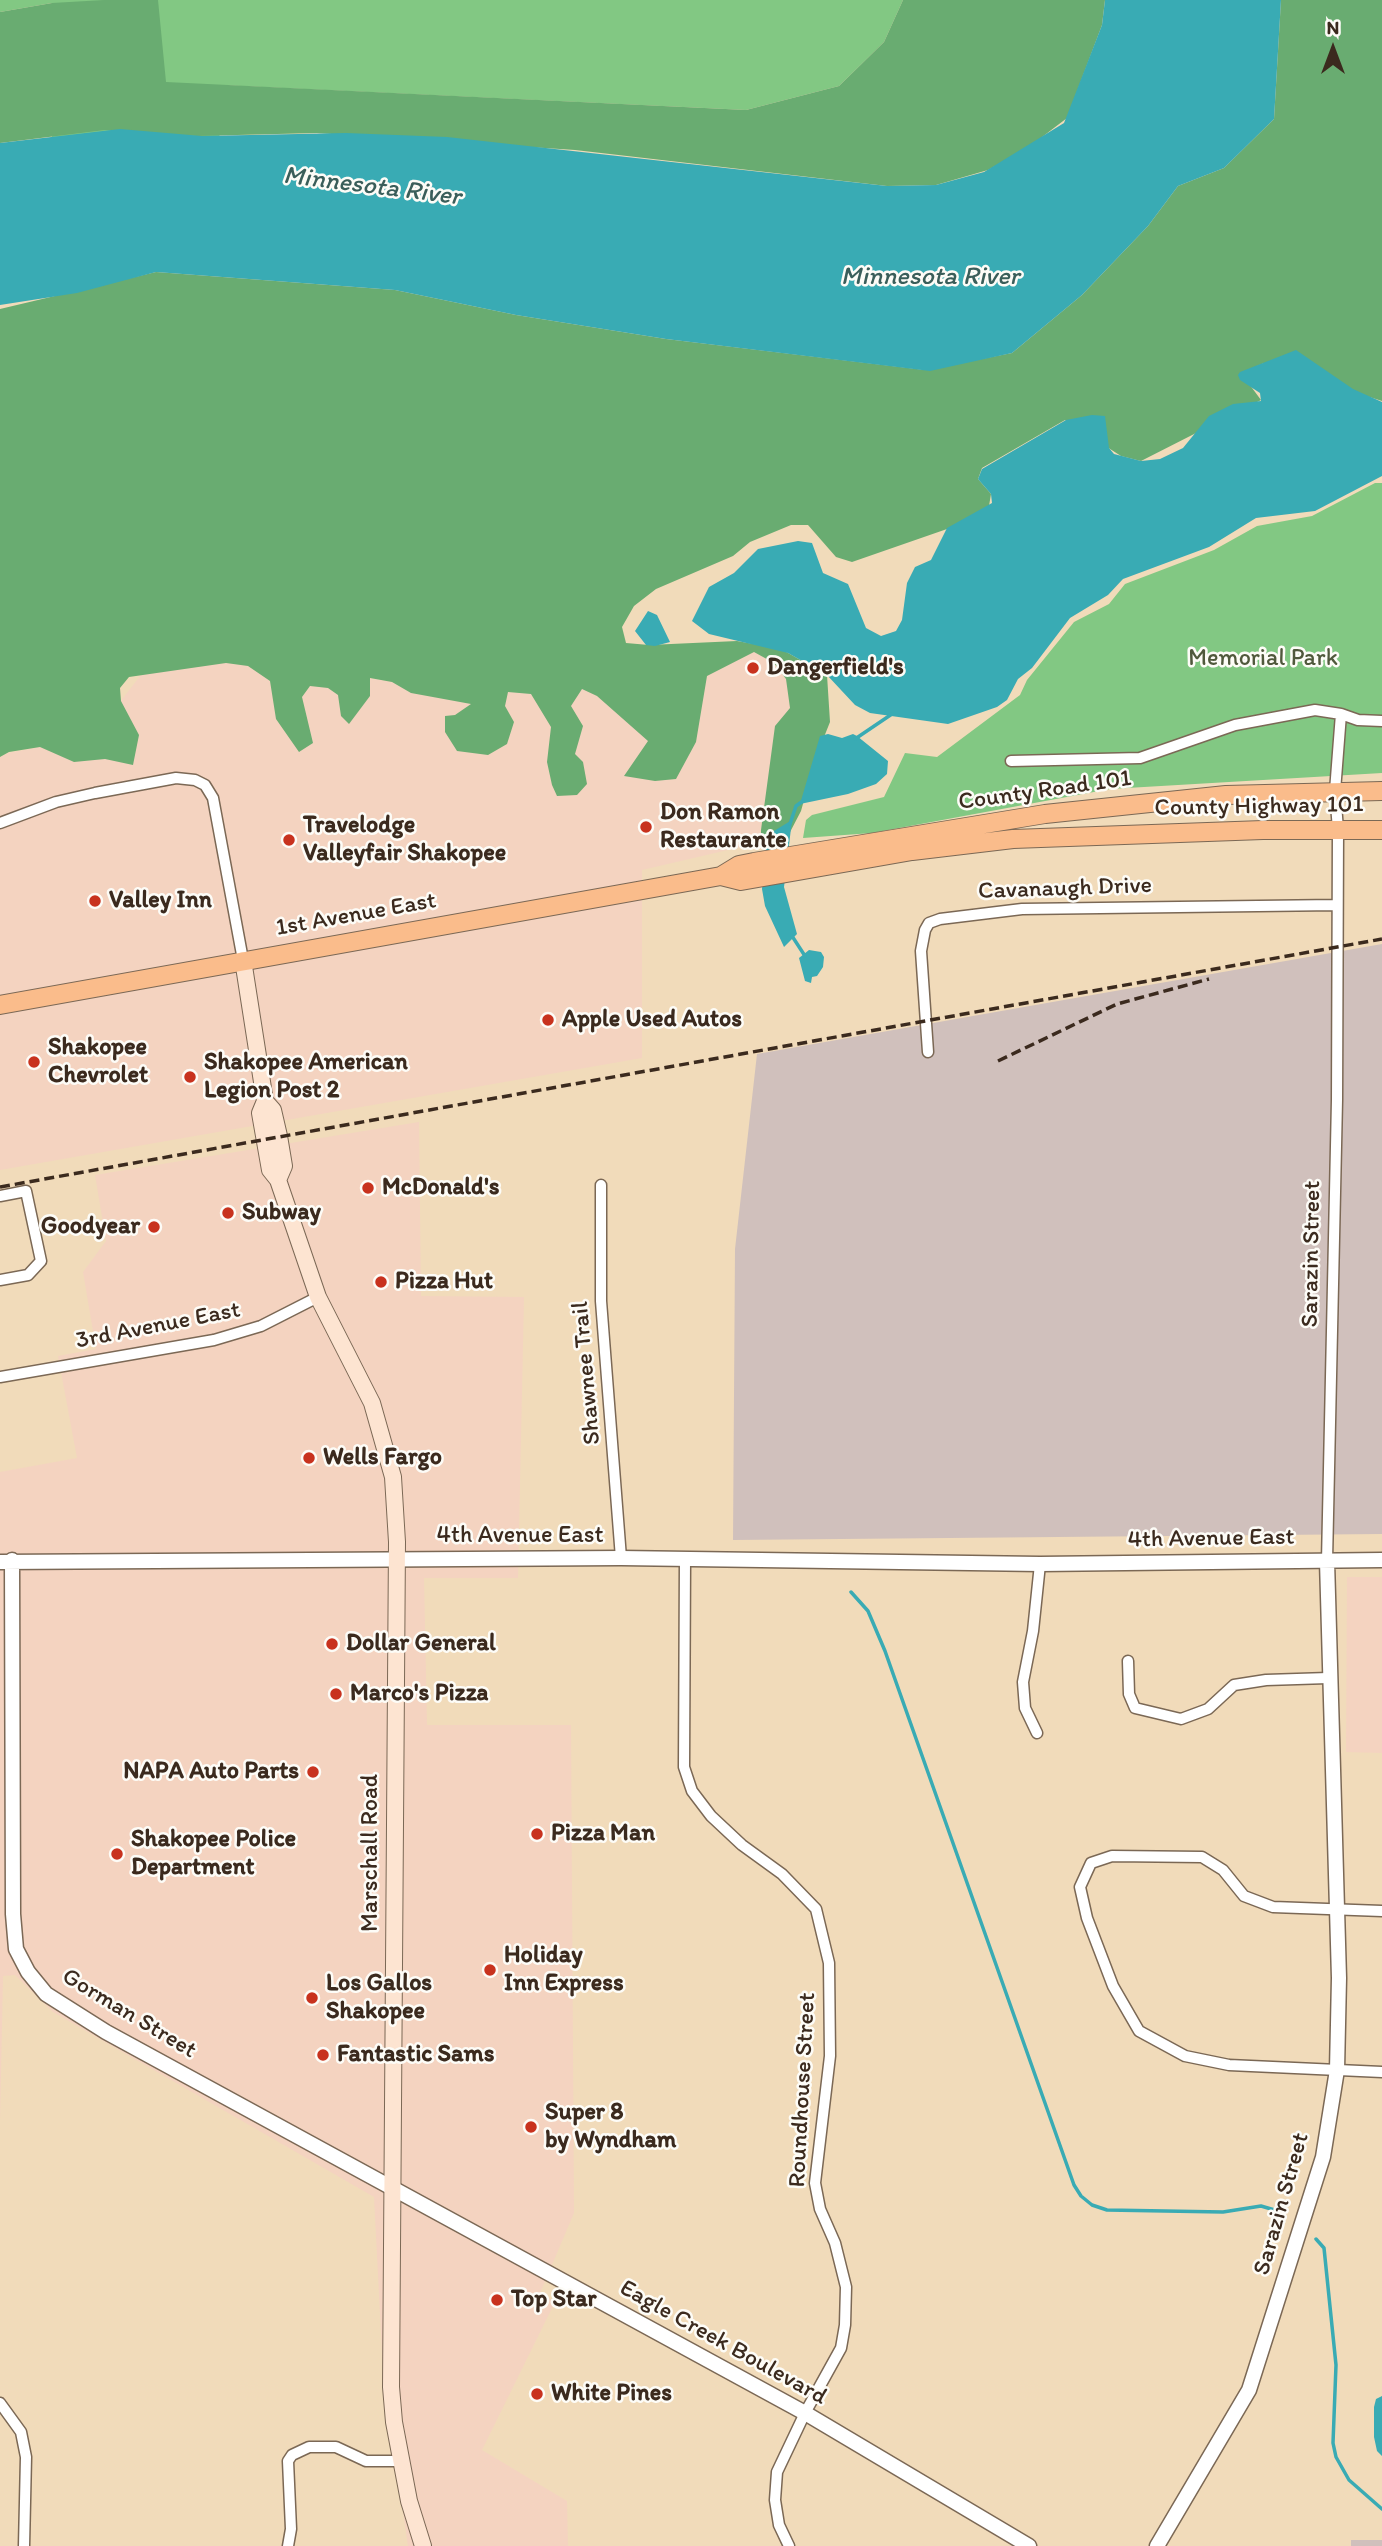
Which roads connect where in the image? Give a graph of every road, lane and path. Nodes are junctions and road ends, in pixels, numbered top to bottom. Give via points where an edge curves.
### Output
1 (1341, 714) junction
2 (1382, 721) edge
3 (1011, 761) dead end
4 (1382, 790) edge
5 (1335, 791) junction
6 (0, 823) edge
7 (1338, 830) junction
8 (1382, 830) edge
9 (826, 857) junction
10 (722, 876) joint
11 (1336, 905) junction
12 (243, 960) junction
13 (0, 1005) edge
14 (928, 1052) dead end
15 (601, 1185) dead end
16 (0, 1196) edge
17 (0, 1280) edge
18 (318, 1297) junction
19 (0, 1377) edge
20 (621, 1558) junction
21 (396, 1559) junction
22 (685, 1559) junction
23 (1382, 1560) edge
24 (6, 1561) edge
25 (1328, 1561) junction
26 (1040, 1564) junction
27 (1128, 1661) dead end
28 (1328, 1678) junction
29 (1037, 1733) dead end
30 (1339, 1909) junction
31 (1382, 1911) edge
32 (1337, 2070) junction
33 (1382, 2072) edge
34 (392, 2188) junction
35 (0, 2403) edge
36 (804, 2413) junction
37 (401, 2461) junction
38 (24, 2546) edge
39 (288, 2546) edge
40 (423, 2546) edge
41 (789, 2546) edge
42 (1029, 2546) edge
43 (1157, 2546) edge

1 - 2 street
1 - 3 street via 1315,709 1235,725 1140,758
1 - 5 street, Sarazin Street
4 - 5 main road, County Road 101
5 - 7 street, Sarazin Street
5 - 9 main road, County Road 101 via 1129,804
6 - 12 street, Marschall Road via 56,802 176,778 205,785 213,798
7 - 8 main road, County Highway 101
7 - 9 main road, County Highway 101 via 1013,839
7 - 11 street, Sarazin Street
9 - 10 main road, County Highway 101 via 753,870 741,881
10 - 12 main road, 1st Avenue East
11 - 14 street, Cavanaugh Drive via 1022,909 940,919 929,923 922,941
11 - 25 street, Sarazin Street via 1338,1100
12 - 13 main road, 1st Avenue East
12 - 18 main road, Marschall Road via 265,1101 260,1113 270,1170 278,1180
15 - 20 street, Shawnee Trail via 601,1301
16 - 17 street via 26,1191 41,1261 28,1275
18 - 19 street, 3rd Avenue East via 261,1326 214,1340
18 - 21 main road, Marschall Road via 374,1408 393,1477
20 - 21 street, 4th Avenue East
20 - 22 street, 4th Avenue East
21 - 24 street, 4th Avenue East
21 - 34 main road, Marschall Road
22 - 26 street, 4th Avenue East
22 - 36 street, Roundhouse Street via 684,1767 692,1791 711,1816 782,1874 816,1909 828,1963 830,2056 815,2183 846,2287 845,2325 841,2348
23 - 25 street, 4th Avenue East
24 - 34 street, Gorman Street via 12,1914 16,1949 28,1972 46,1994 73,2013
25 - 26 street, 4th Avenue East
25 - 28 street, Sarazin Street
26 - 29 street via 1023,1682 1025,1708
27 - 28 street via 1129,1694 1135,1709 1181,1719 1208,1709 1234,1685
28 - 30 street, Sarazin Street
30 - 31 street
30 - 32 street, Sarazin Street
30 - 32 street via 1273,1907 1244,1896 1223,1871 1202,1857 1112,1856 1091,1864 1080,1887 1113,1986 1139,2031 1185,2056 1228,2065
32 - 33 street
32 - 43 street, Sarazin Street via 1324,2157 1249,2389
34 - 36 street, Eagle Creek Boulevard
34 - 37 main road, Marschall Road via 391,2386
35 - 38 street via 21,2432 26,2457
36 - 41 street, Roundhouse Street via 777,2472 779,2525
36 - 42 street, Eagle Creek Boulevard
37 - 39 street via 366,2461 325,2447 309,2447 292,2455 288,2461 292,2529
37 - 40 main road, Marschall Road

